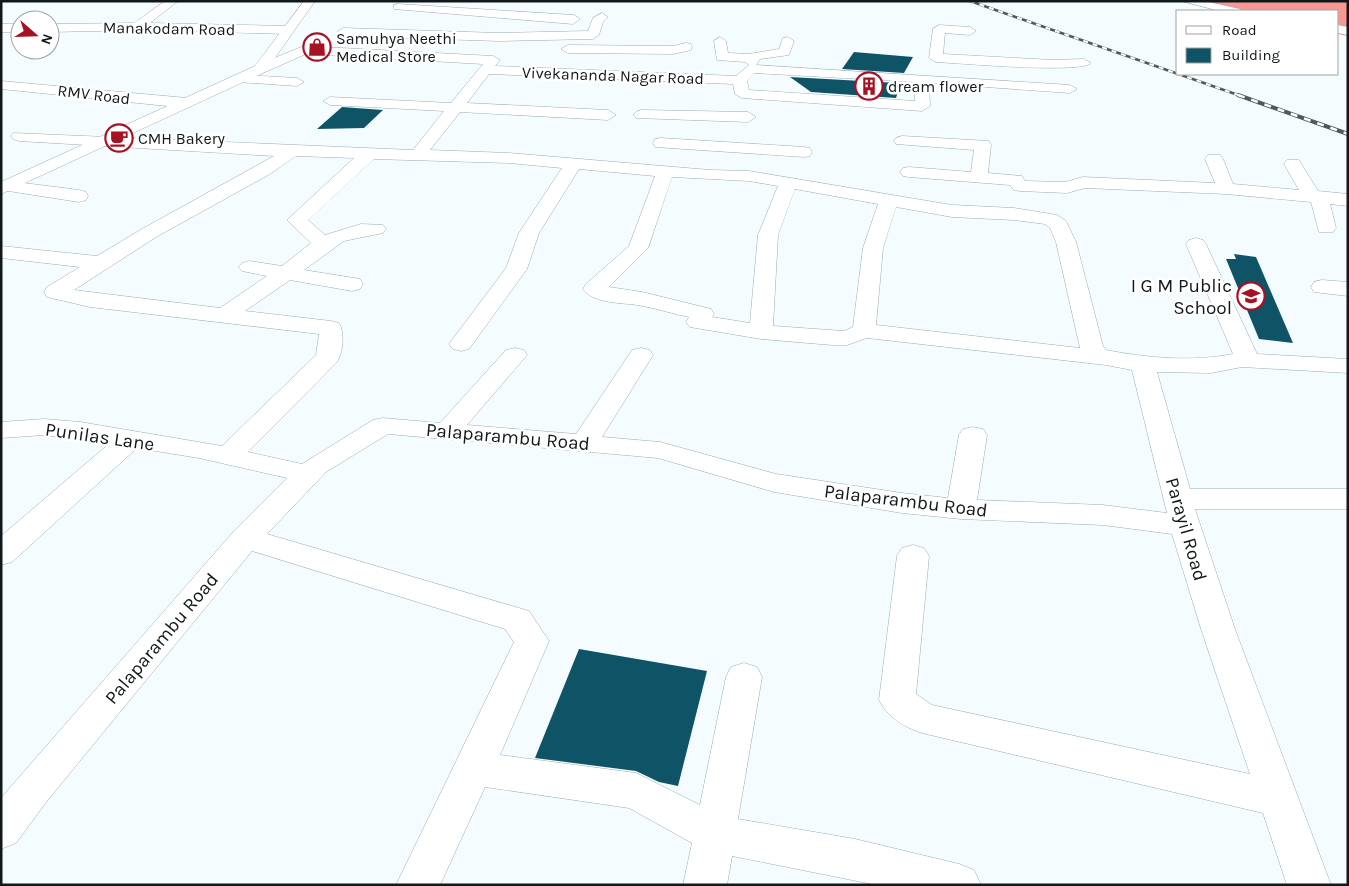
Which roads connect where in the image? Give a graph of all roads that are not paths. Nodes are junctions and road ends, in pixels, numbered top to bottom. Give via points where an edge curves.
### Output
1 (173, 1) edge
2 (310, 1) edge
3 (410, 1) edge
4 (1186, 1) edge
5 (580, 9) dead end
6 (1231, 10) edge
7 (602, 16) dead end
8 (566, 18) junction
9 (370, 20) dead end
10 (136, 27) junction
11 (60, 28) edge
12 (287, 30) junction
13 (970, 31) dead end
14 (343, 32) junction
15 (573, 35) junction
16 (720, 40) dead end
17 (788, 41) dead end
18 (686, 47) dead end
19 (306, 50) junction
20 (451, 58) junction
21 (936, 58) junction
22 (1084, 62) dead end
23 (752, 63) junction
24 (489, 65) junction
25 (260, 69) junction
26 (29, 72) dead end
27 (435, 73) dead end
28 (926, 78) junction
29 (240, 79) junction
30 (740, 80) junction
31 (297, 82) dead end
32 (1, 85) edge
33 (1070, 89) dead end
34 (330, 100) dead end
35 (187, 103) junction
36 (457, 107) junction
37 (608, 115) dead end
38 (641, 115) dead end
39 (673, 116) junction
40 (748, 117) dead end
41 (19, 136) dead end
42 (107, 140) junction
43 (902, 141) dead end
44 (661, 143) junction
45 (291, 152) junction
46 (804, 152) dead end
47 (369, 154) junction
48 (417, 156) junction
49 (1214, 159) dead end
50 (574, 163) junction
51 (1293, 164) dead end
52 (658, 170) junction
53 (909, 172) dead end
54 (979, 178) junction
55 (788, 183) junction
56 (1020, 186) junction
57 (4, 187) edge
58 (1226, 189) junction
59 (79, 196) dead end
60 (1316, 196) junction
61 (889, 200) junction
62 (1348, 200) edge
63 (1014, 214) junction
64 (1326, 228) dead end
65 (376, 229) dead end
66 (324, 244) junction
67 (1196, 244) dead end
68 (1, 252) edge
69 (101, 263) junction
70 (249, 266) dead end
71 (286, 273) junction
72 (352, 284) dead end
73 (1322, 287) dead end
74 (1348, 289) edge
75 (225, 316) junction
76 (864, 330) junction
77 (761, 332) junction
78 (461, 344) dead end
79 (515, 355) dead end
80 (641, 355) dead end
81 (1108, 358) junction
82 (1248, 360) junction
83 (1143, 365) junction
84 (1348, 366) edge
85 (1, 430) edge
86 (447, 431) junction
87 (973, 435) dead end
88 (131, 439) junction
89 (585, 443) junction
90 (228, 456) junction
91 (308, 474) junction
92 (1348, 498) edge
93 (961, 509) junction
94 (1181, 513) junction
95 (245, 538) junction
96 (1, 554) edge
97 (913, 556) dead end
98 (744, 677) dead end
99 (474, 768) junction
100 (1280, 799) junction
101 (1, 830) edge
102 (715, 834) junction
103 (418, 885) edge
104 (705, 885) edge
105 (958, 885) edge
106 (1309, 885) edge

1 - 10 street
2 - 12 street
3 - 8 street via 393,9
4 - 6 street
5 - 8 street
7 - 15 street via 593,35
8 - 15 street via 574,18 570,24
9 - 14 street
10 - 11 street, Manakodam Road
10 - 12 street, Manakodam Road
12 - 25 street
13 - 21 street via 939,30
14 - 15 street via 499,37
14 - 19 street
16 - 23 street via 722,57
17 - 23 street via 784,52
18 - 24 street via 673,50 510,49 500,52
19 - 20 street, Vivekananda Nagar Road
19 - 25 street
20 - 24 street, Vivekananda Nagar Road
20 - 27 street
21 - 22 street via 1053,64
21 - 28 street
23 - 28 street
23 - 30 street
24 - 30 street, Vivekananda Nagar Road
24 - 36 street
25 - 29 street
26 - 32 street
28 - 30 street via 922,106 742,94
28 - 33 street
29 - 31 street
29 - 35 street
32 - 35 street, RMV Road
34 - 36 street
35 - 42 street
36 - 37 street
36 - 48 street
38 - 39 street
39 - 40 street
39 - 44 street
41 - 42 street
42 - 45 street
42 - 57 street
43 - 54 street via 983,145
44 - 46 street
44 - 52 street
45 - 47 street
45 - 69 street
47 - 48 street
47 - 66 street via 297,220
48 - 50 street
49 - 58 street
50 - 52 street
50 - 78 street via 529,233 516,269
51 - 60 street via 1304,185
52 - 55 street via 749,176
52 - 77 street via 638,248 594,289 704,314 698,322
53 - 54 street
54 - 56 street via 1016,180
55 - 61 street
55 - 77 street via 768,235
56 - 58 street via 1067,188 1083,182
56 - 63 street via 1015,196
57 - 59 street
58 - 60 street
60 - 62 street
60 - 64 street
61 - 63 street via 952,210
61 - 76 street via 873,248
63 - 81 street via 1050,219 1059,225 1091,346 1097,356
65 - 66 street via 354,229 336,235
66 - 71 street
67 - 82 street
68 - 69 street
69 - 75 street via 55,292 90,300
70 - 71 street
71 - 72 street
71 - 75 street
73 - 74 street
75 - 90 street via 331,328 328,357
76 - 77 street via 847,338
76 - 81 street
79 - 86 street
80 - 89 street
81 - 83 street
82 - 83 street via 1212,366
82 - 84 street
83 - 94 street, Parayil Road
85 - 88 street, Punilas Lane via 44,427
86 - 89 street, Palaparambu Road
86 - 91 street, Palaparambu Road via 383,426
87 - 93 street
88 - 90 street, Punilas Lane
88 - 96 street
89 - 93 street, Palaparambu Road via 660,450 774,483
90 - 91 street, Punilas Lane
91 - 95 street, Palaparambu Road
92 - 94 street, Palaparambu Road
93 - 94 street, Palaparambu Road via 1103,515
94 - 100 street, Parayil Road via 1219,632
95 - 99 street via 517,620 532,641
95 - 101 street, Palaparambu Road
97 - 100 street via 897,700 922,718
98 - 102 street
99 - 102 street via 636,791
99 - 103 street
100 - 106 street, Parayil Road
102 - 104 street
102 - 105 street via 855,860

